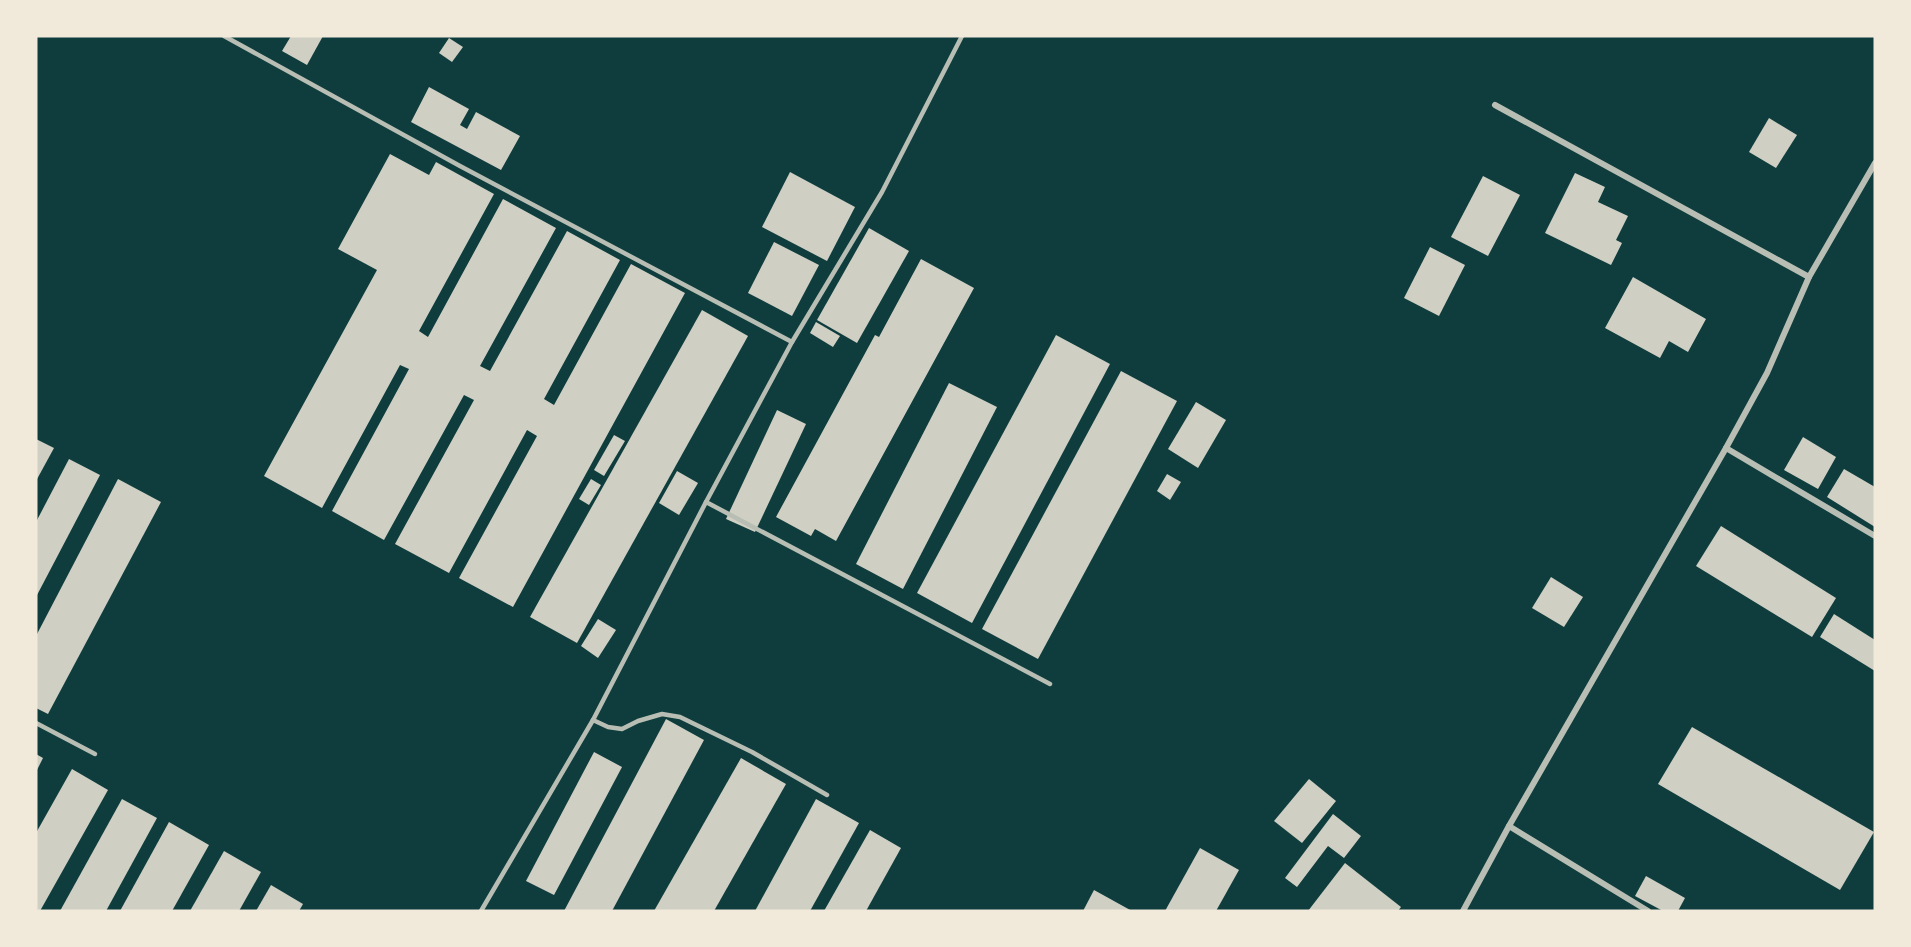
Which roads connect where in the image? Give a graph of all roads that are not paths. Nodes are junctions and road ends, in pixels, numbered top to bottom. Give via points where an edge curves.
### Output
1 (224, 36) edge
2 (962, 36) edge
3 (1495, 105) dead end
4 (1875, 163) edge
5 (1809, 276) junction
6 (792, 342) junction
7 (1726, 448) junction
8 (706, 502) junction
9 (1875, 536) edge
10 (1050, 684) dead end
11 (593, 720) junction
12 (36, 723) edge
13 (95, 754) dead end
14 (827, 795) dead end
15 (1509, 826) junction
16 (481, 911) edge
17 (1463, 911) edge
18 (1648, 911) edge

1 - 6 lane
2 - 6 lane via 882,192
3 - 5 street
4 - 5 street
5 - 7 street via 1767,373
6 - 8 lane
7 - 9 street
7 - 15 street
8 - 10 lane
8 - 11 lane
11 - 14 lane via 622,729 662,714 680,717
11 - 16 lane
12 - 13 lane
15 - 17 street
15 - 18 street

